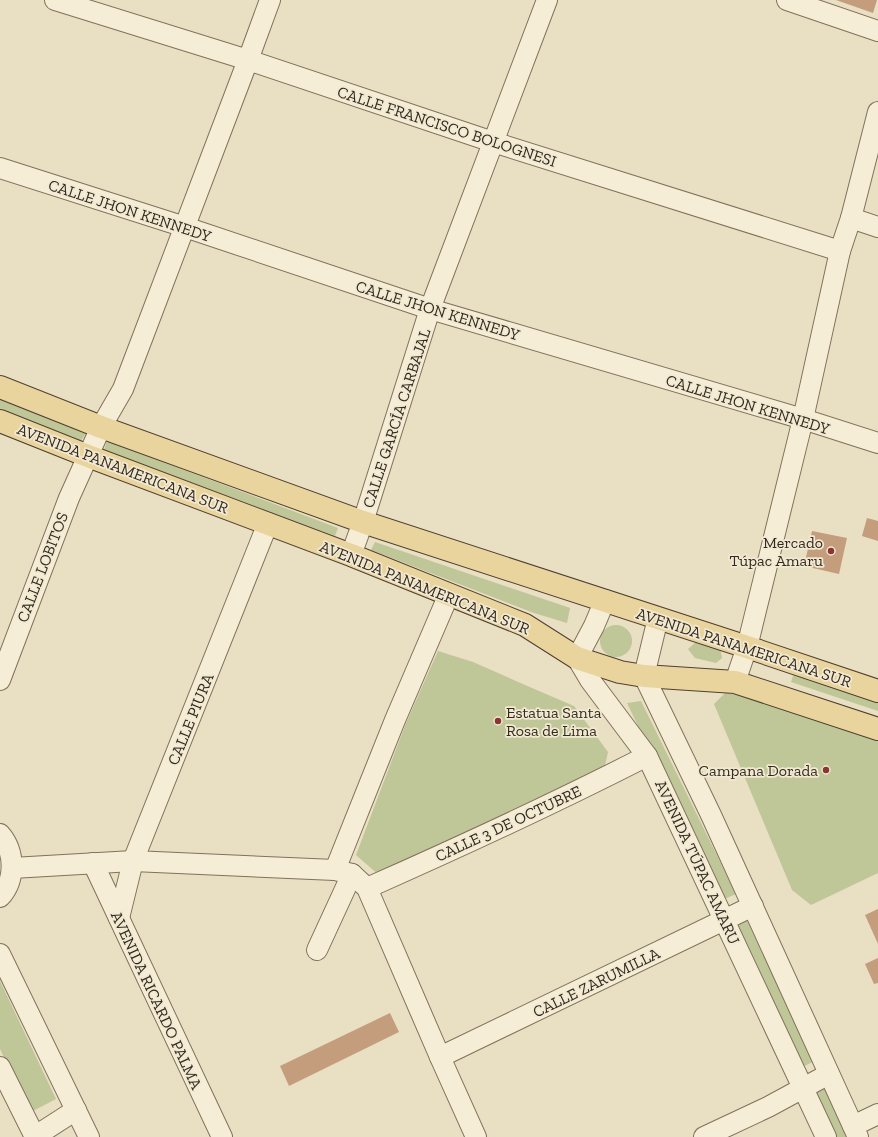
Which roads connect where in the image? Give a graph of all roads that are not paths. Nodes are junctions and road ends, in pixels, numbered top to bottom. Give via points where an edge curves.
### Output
1 (55, 0) edge
2 (270, 0) edge
3 (547, 0) edge
4 (787, 0) edge
5 (878, 30) edge
6 (248, 60) junction
7 (878, 112) edge
8 (493, 142) junction
9 (0, 168) edge
10 (851, 218) junction
11 (185, 227) junction
12 (878, 227) edge
13 (840, 251) junction
14 (430, 309) junction
15 (0, 387) edge
16 (802, 419) junction
17 (0, 421) edge
18 (101, 427) junction
19 (878, 443) edge
20 (88, 456) junction
21 (363, 522) junction
22 (268, 523) junction
23 (351, 555) junction
24 (449, 594) junction
25 (605, 600) junction
26 (658, 618) junction
27 (747, 647) junction
28 (576, 658) junction
29 (644, 676) junction
30 (0, 680) edge
31 (735, 682) junction
32 (878, 691) edge
33 (878, 729) edge
34 (647, 756) junction
35 (0, 834) edge
36 (133, 861) junction
37 (93, 863) junction
38 (12, 868) junction
39 (343, 872) junction
40 (367, 888) junction
41 (0, 897) edge
42 (753, 906) junction
43 (119, 918) junction
44 (725, 919) junction
45 (317, 950) dead end
46 (0, 954) edge
47 (440, 1057) junction
48 (0, 1067) edge
49 (829, 1074) junction
50 (803, 1087) junction
51 (76, 1110) junction
52 (878, 1114) edge
53 (856, 1132) edge
54 (34, 1137) edge
55 (89, 1137) edge
56 (222, 1137) edge
57 (476, 1137) edge
58 (704, 1137) edge
59 (826, 1137) edge

1 - 6 street, CALLE FRANCISCO BOLOGNESI
2 - 6 street, CALLE LOBITOS
3 - 8 street, CALLE GARCÍA CARBAJAL
4 - 5 street
6 - 8 street, CALLE FRANCISCO BOLOGNESI
6 - 11 street, CALLE LOBITOS
7 - 10 street
8 - 13 street, CALLE FRANCISCO BOLOGNESI
8 - 14 street, CALLE GARCÍA CARBAJAL
9 - 11 street, CALLE JHON KENNEDY
10 - 12 street
10 - 13 street
11 - 14 street, CALLE JHON KENNEDY
11 - 18 street, CALLE LOBITOS via 123,389
13 - 16 street
14 - 16 street, CALLE JHON KENNEDY
14 - 21 street, CALLE GARCÍA CARBAJAL
15 - 18 main road, AVENIDA PANAMERICANA SUR
16 - 19 street, CALLE JHON KENNEDY
16 - 27 street
17 - 20 main road, AVENIDA PANAMERICANA SUR
18 - 20 street, CALLE LOBITOS
18 - 21 main road, AVENIDA PANAMERICANA SUR
20 - 22 main road, AVENIDA PANAMERICANA SUR
20 - 30 street, CALLE LOBITOS via 68,498
21 - 23 street, CALLE GARCÍA CARBAJAL
21 - 25 main road, AVENIDA PANAMERICANA SUR
22 - 23 main road, AVENIDA PANAMERICANA SUR
22 - 36 street, CALLE PIURA
23 - 24 main road, AVENIDA PANAMERICANA SUR
24 - 28 main road, AVENIDA PANAMERICANA SUR via 525,625
24 - 39 street via 395,720
25 - 26 main road, AVENIDA PANAMERICANA SUR
25 - 28 street
26 - 27 main road, AVENIDA PANAMERICANA SUR
26 - 29 street
27 - 31 street
27 - 32 main road, AVENIDA PANAMERICANA SUR
28 - 29 main road, AVENIDA PANAMERICANA SUR via 620,672
28 - 34 street, AVENIDA TÚPAC AMARU
29 - 31 main road, AVENIDA PANAMERICANA SUR
29 - 42 street, AVENIDA TÚPAC AMARU
31 - 33 main road, AVENIDA PANAMERICANA SUR
34 - 40 street, CALLE 3 DE OCTUBRE via 509,824
34 - 44 street, AVENIDA TÚPAC AMARU
35 - 38 street via 11,853
36 - 37 street
36 - 39 street
36 - 43 street, CALLE PIURA
37 - 38 street
37 - 43 street, AVENIDA RICARDO PALMA
38 - 41 street via 9,882
39 - 40 street
39 - 45 street
40 - 47 street
42 - 44 street, CALLE ZARUMILLA
42 - 49 street, AVENIDA TÚPAC AMARU
43 - 56 street, AVENIDA RICARDO PALMA
44 - 47 street, CALLE ZARUMILLA
44 - 50 street, AVENIDA TÚPAC AMARU
46 - 51 street
47 - 57 street
48 - 54 street
49 - 50 street
49 - 53 street, AVENIDA TÚPAC AMARU
50 - 58 street via 768,1107
50 - 59 street, AVENIDA TÚPAC AMARU
51 - 54 street
51 - 55 street
52 - 53 street

